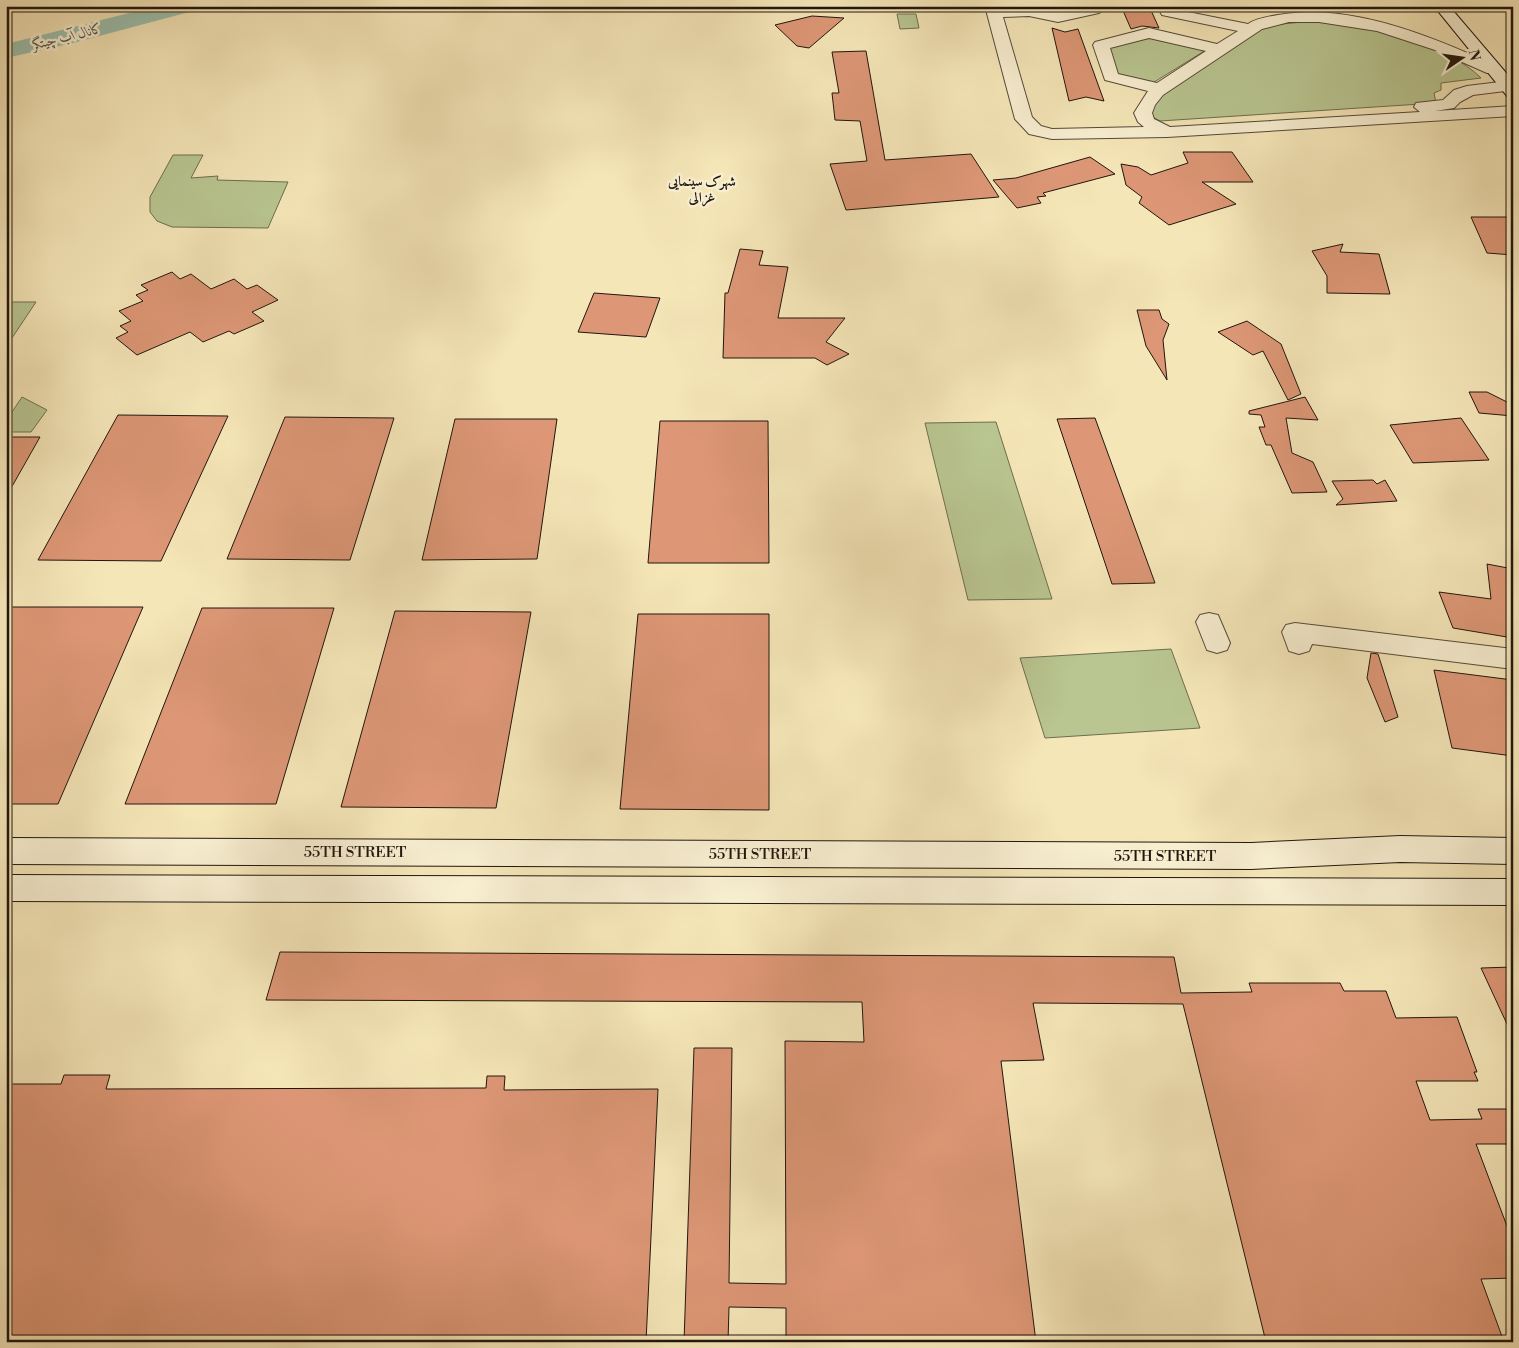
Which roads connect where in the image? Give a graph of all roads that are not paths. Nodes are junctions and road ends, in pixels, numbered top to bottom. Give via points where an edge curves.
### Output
1 (1092, 6) edge
2 (1164, 6) edge
3 (1441, 6) edge
4 (993, 10) edge
5 (1245, 12) dead end
6 (1256, 26) junction
7 (1219, 49) junction
8 (1493, 70) junction
9 (1160, 88) junction
10 (1510, 89) edge
11 (1454, 96) junction
12 (1513, 111) edge
13 (1481, 112) junction
14 (1384, 114) junction
15 (1160, 128) junction
16 (1299, 644) dead end
17 (1513, 659) edge
18 (6, 851) edge
19 (1513, 851) edge
20 (1251, 856) junction
21 (6, 888) edge
22 (1262, 891) junction
23 (1513, 892) edge

1 - 4 street via 1094,10 1058,17 1029,11
2 - 6 street via 1167,12
3 - 8 street
4 - 15 street via 1024,118 1035,130 1062,134
5 - 6 street
6 - 7 street
6 - 8 street via 1297,18 1354,22 1432,43
7 - 9 street
7 - 9 street via 1149,33 1101,45 1111,76
8 - 10 street
9 - 15 street via 1143,113 1147,122
10 - 11 street via 1462,91
11 - 13 street via 1469,110
11 - 14 street via 1448,104
12 - 13 street
13 - 14 street
14 - 15 street
16 - 17 street via 1295,632
18 - 20 street, 55TH STREET
19 - 20 street, 55TH STREET via 1400,849
20 - 22 street
21 - 22 street
22 - 23 street

